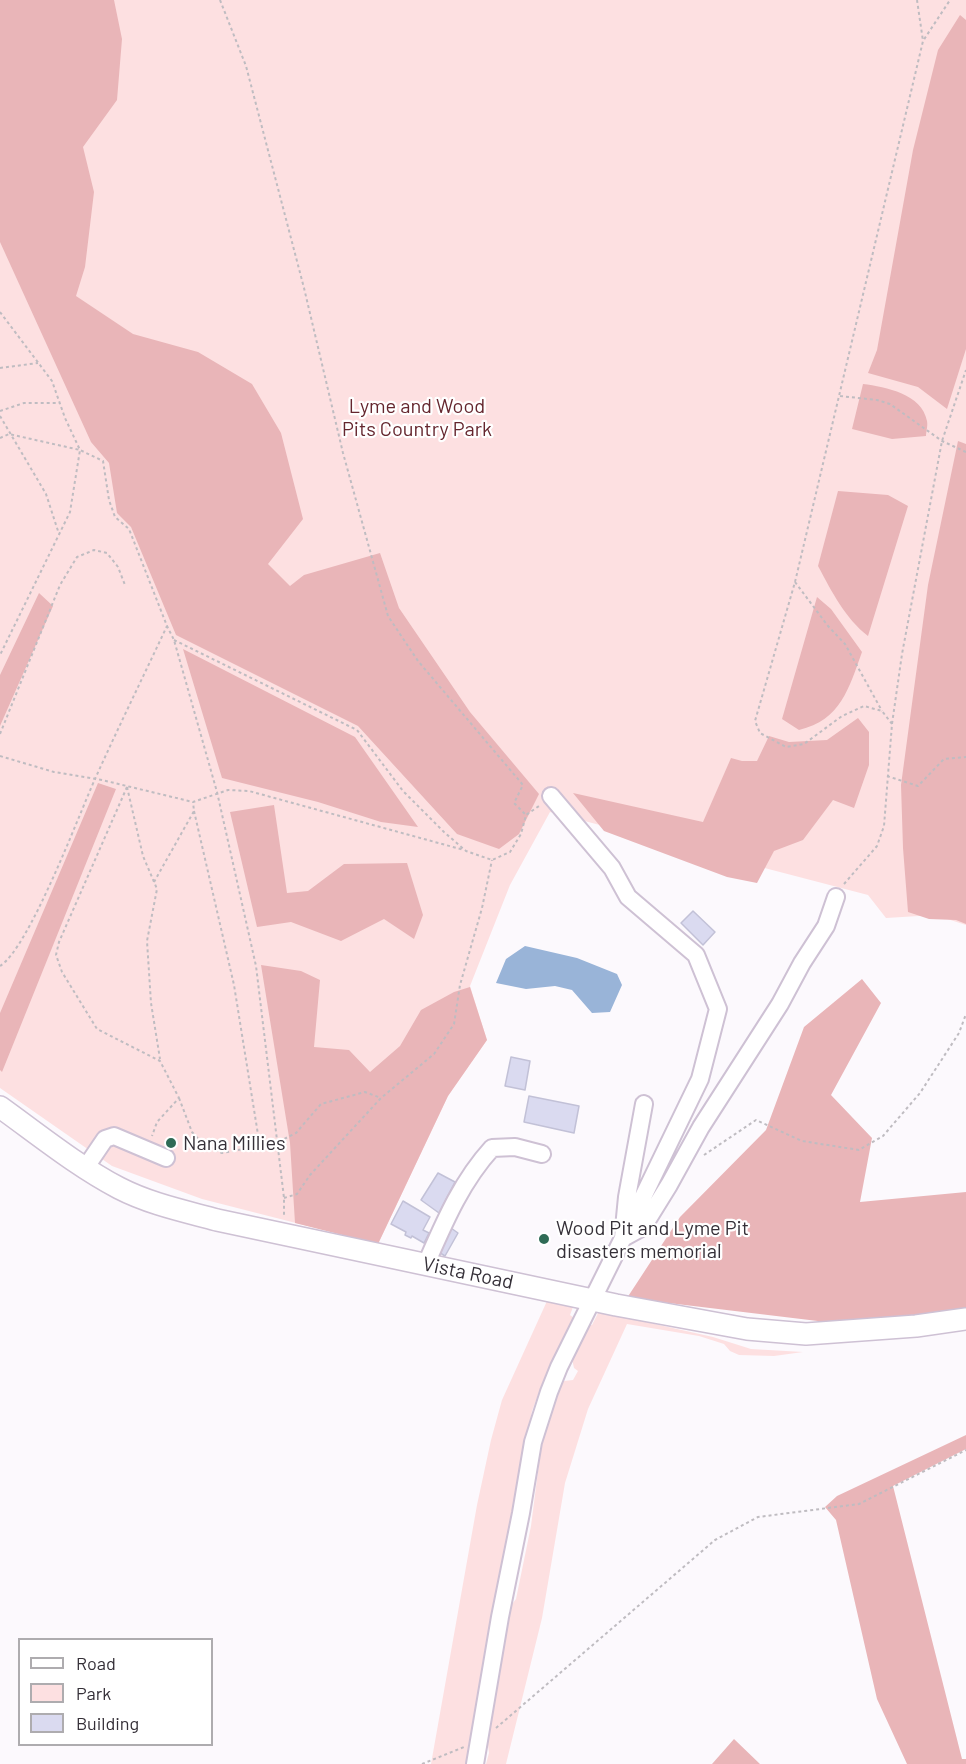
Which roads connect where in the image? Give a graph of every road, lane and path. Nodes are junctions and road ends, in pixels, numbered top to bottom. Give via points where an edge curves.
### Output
1 (220, 0) edge
2 (917, 0) edge
3 (950, 0) edge
4 (922, 41) junction
5 (0, 312) edge
6 (38, 363) junction
7 (0, 368) edge
8 (966, 370) edge
9 (839, 396) junction
10 (60, 403) junction
11 (0, 411) edge
12 (0, 416) edge
13 (9, 434) junction
14 (0, 438) edge
15 (942, 441) junction
16 (80, 450) junction
17 (966, 452) edge
18 (60, 534) junction
19 (795, 582) junction
20 (125, 585) dead end
21 (167, 626) junction
22 (174, 640) junction
23 (0, 655) edge
24 (882, 711) junction
25 (891, 724) junction
26 (0, 734) edge
27 (0, 756) edge
28 (966, 757) edge
29 (887, 776) junction
30 (95, 779) junction
31 (127, 786) junction
32 (217, 792) junction
33 (551, 796) joint
34 (193, 802) junction
35 (194, 810) junction
36 (526, 815) junction
37 (466, 851) junction
38 (492, 860) junction
39 (154, 882) junction
40 (836, 897) joint
41 (0, 966) edge
42 (966, 1014) edge
43 (160, 1060) junction
44 (178, 1098) junction
45 (381, 1098) junction
46 (644, 1104) dead end
47 (0, 1107) edge
48 (779, 1131) dead end
49 (276, 1143) junction
50 (260, 1147) junction
51 (146, 1150) junction
52 (542, 1154) dead end
53 (166, 1158) dead end
54 (86, 1167) junction
55 (284, 1198) junction
56 (282, 1232) junction
57 (623, 1238) junction
58 (426, 1264) junction
59 (591, 1300) junction
60 (966, 1319) edge
61 (966, 1450) edge
62 (480, 1742) junction
63 (422, 1764) edge
64 (476, 1764) edge

1 - 36 path via 246,66 388,616 418,661 523,785 514,803
2 - 4 path
3 - 4 path
4 - 9 path
5 - 6 path
6 - 7 path
6 - 10 path via 52,381
8 - 15 path
9 - 15 path via 890,405
9 - 19 path
10 - 11 path via 24,403
10 - 16 path
12 - 13 path
13 - 14 path
13 - 16 path
13 - 18 path via 46,494
15 - 17 path
15 - 25 path
16 - 18 path via 70,512
16 - 21 path via 103,461 115,517 129,529
18 - 23 path
19 - 24 path via 845,644
19 - 24 path via 755,721 760,733 786,747 804,744 842,716 864,706
20 - 26 path via 107,553 94,549 76,557 60,585
21 - 22 path
21 - 30 path
22 - 32 path
22 - 37 path via 357,729 403,791
24 - 25 path
25 - 29 path
27 - 30 path
28 - 29 path via 944,759 918,786
29 - 40 path via 884,826 877,846
30 - 31 path
30 - 41 path via 31,924 8,961
31 - 34 path
31 - 39 path
31 - 43 path via 58,942 56,955 97,1029
32 - 34 path
32 - 37 path via 249,791
32 - 49 path via 256,966
33 - 36 path
33 - 57 lane via 612,868 628,897 696,955 718,1009 700,1078
34 - 35 path
35 - 39 path
35 - 50 path via 234,985
36 - 38 path via 510,852
37 - 38 path
38 - 45 path via 454,1024 434,1054
39 - 43 path via 157,889 147,941
40 - 57 lane via 825,926 780,1004 643,1227
42 - 48 path via 959,1033 920,1093 883,1136 859,1150 802,1141
43 - 44 path
44 - 50 path via 192,1132 204,1145 222,1153
44 - 51 path via 157,1122
45 - 49 path via 365,1092 321,1104 296,1133
45 - 55 path via 297,1194
46 - 57 lane
47 - 54 main road, Vista Road
49 - 50 path
49 - 55 path
51 - 53 lane
51 - 54 lane via 114,1136 105,1138
52 - 58 lane via 515,1147 492,1148 474,1168
54 - 56 main road, Vista Road via 120,1188 156,1203
55 - 56 path
56 - 58 main road, Vista Road
57 - 59 lane
58 - 59 main road, Vista Road
59 - 60 main road, Vista Road via 747,1329 806,1334
59 - 62 lane via 549,1392 533,1442
61 - 62 path via 859,1504 758,1517 715,1540
62 - 63 path
62 - 64 lane

